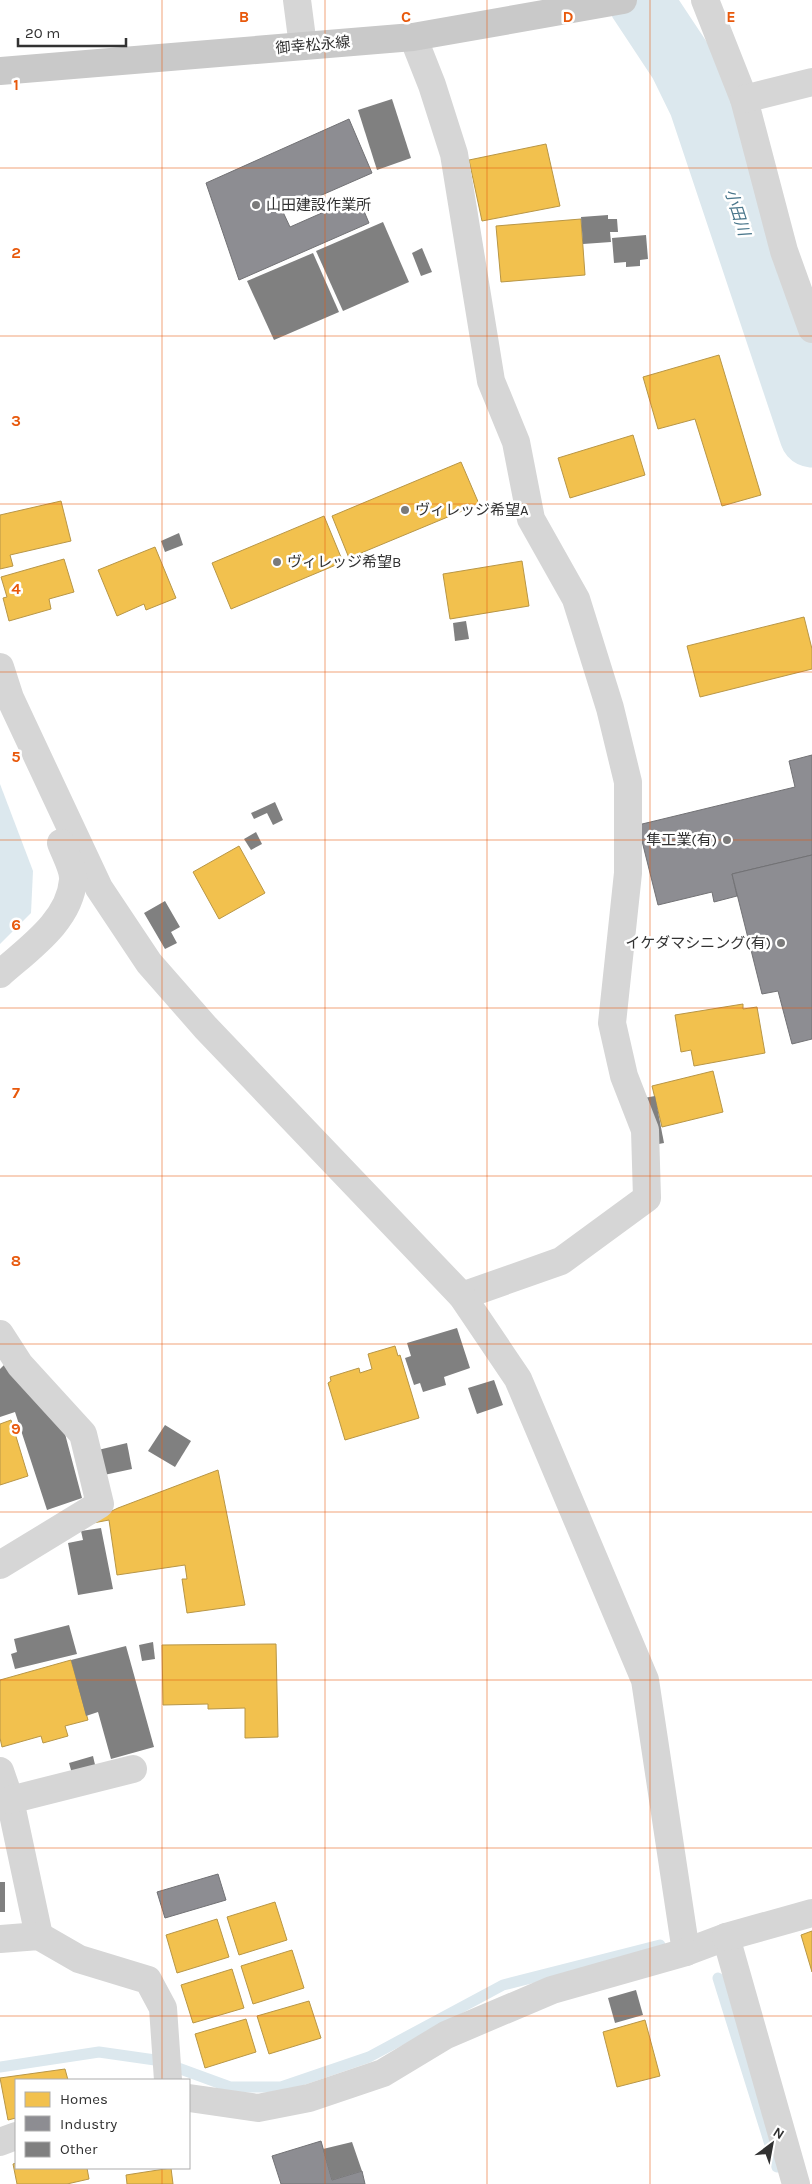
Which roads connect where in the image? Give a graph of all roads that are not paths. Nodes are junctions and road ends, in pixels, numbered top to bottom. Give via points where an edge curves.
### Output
1 (298, 0) edge
2 (623, 0) edge
3 (705, 0) edge
4 (413, 37) junction
5 (303, 46) junction
6 (0, 71) edge
7 (812, 82) edge
8 (744, 100) junction
9 (812, 329) edge
10 (0, 667) edge
11 (10, 698) junction
12 (0, 974) edge
13 (462, 1296) junction
14 (0, 1334) edge
15 (0, 1565) edge
16 (133, 1769) dead end
17 (0, 1771) edge
18 (10, 1800) junction
19 (812, 1913) edge
20 (39, 1936) junction
21 (726, 1938) junction
22 (0, 1939) edge
23 (686, 1952) junction
24 (168, 2079) edge
25 (190, 2098) edge
26 (15, 2136) edge
27 (0, 2142) edge
28 (796, 2184) edge

1 - 5 street
2 - 4 main road, 御幸松永線
3 - 8 street
4 - 5 main road, 御幸松永線
4 - 13 street via 454,154 491,381 516,442 531,519 576,600 610,708 628,782 628,874 612,1023 624,1076 645,1130 647,1198 561,1261
5 - 6 main road, 御幸松永線
7 - 8 street
8 - 9 street via 784,250
10 - 11 street
11 - 12 street via 74,879 67,906 42,937
11 - 13 street via 99,888 149,963 206,1028
13 - 23 street via 518,1379 645,1680
14 - 15 street via 20,1365 83,1434 100,1504
16 - 18 street
17 - 18 street
18 - 20 street
19 - 21 street
20 - 22 street
20 - 24 street via 79,1959 148,1980 163,2008
21 - 23 street
21 - 28 street
23 - 25 street via 552,1990 446,2035 383,2073 309,2098 258,2108
26 - 27 street

